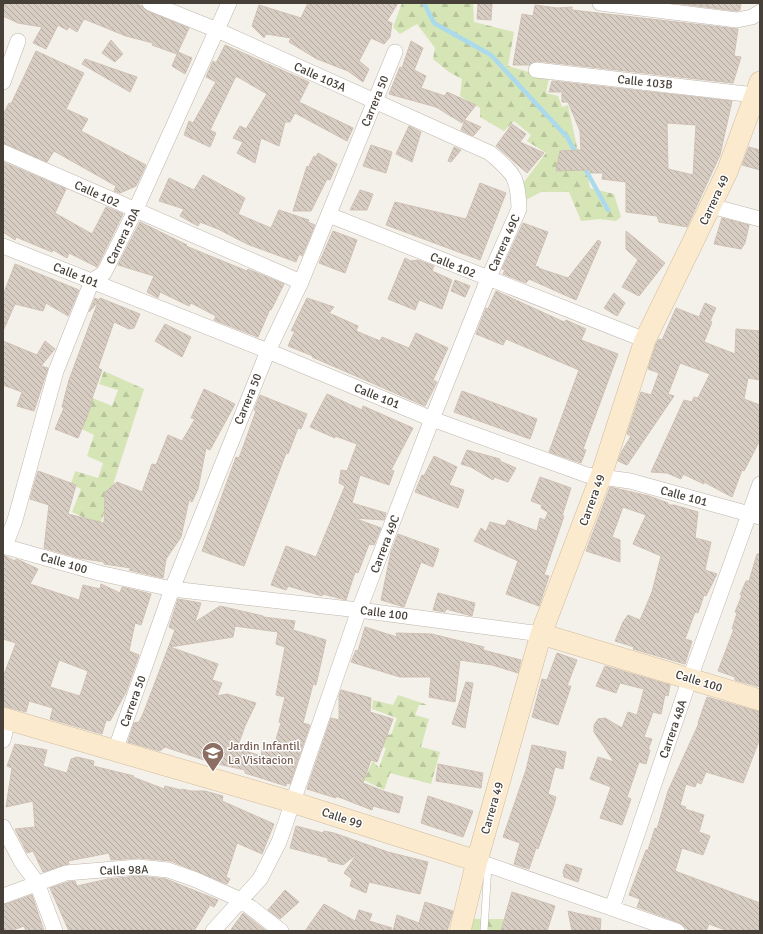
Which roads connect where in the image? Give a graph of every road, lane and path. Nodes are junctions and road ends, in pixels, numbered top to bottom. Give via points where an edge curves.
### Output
1 (150, 3) edge
2 (229, 3) edge
3 (600, 3) edge
4 (760, 12) edge
5 (217, 30) junction
6 (18, 40) dead end
7 (395, 52) dead end
8 (536, 70) dead end
9 (3, 82) edge
10 (758, 88) edge
11 (375, 102) junction
12 (3, 152) edge
13 (490, 154) joint
14 (711, 206) junction
15 (135, 211) junction
16 (329, 215) junction
17 (760, 219) edge
18 (3, 246) edge
19 (488, 279) junction
20 (92, 282) junction
21 (301, 282) junction
22 (645, 340) junction
23 (268, 351) junction
24 (432, 419) junction
25 (601, 476) junction
26 (760, 484) edge
27 (754, 515) edge
28 (4, 546) edge
29 (172, 589) junction
30 (360, 610) junction
31 (541, 634) junction
32 (690, 678) junction
33 (760, 700) edge
34 (5, 718) edge
35 (3, 740) edge
36 (115, 751) junction
37 (292, 802) junction
38 (3, 827) edge
39 (483, 863) junction
40 (37, 883) junction
41 (3, 896) edge
42 (242, 900) junction
43 (612, 908) junction
44 (55, 931) edge
45 (213, 931) edge
46 (281, 931) edge
47 (460, 931) edge
48 (484, 931) edge
49 (677, 931) edge

1 - 5 street, Calle 103A
2 - 5 street, Carrera 50A
3 - 4 street via 737,20 752,17
5 - 11 street, Calle 103A
5 - 15 street, Carrera 50A
6 - 9 street
7 - 11 street, Carrera 50
8 - 10 street, Calle 103B
10 - 14 street, Carrera 49 via 727,172
11 - 13 street, Calle 103A
11 - 16 street, Carrera 50
12 - 15 street, Calle 102
13 - 19 street, Carrera 49C via 510,172 518,184 519,209
14 - 17 street
14 - 22 street, Carrera 49
15 - 20 street, Carrera 50A via 104,274
15 - 21 street, Calle 102
16 - 19 street, Calle 102
16 - 21 street, Carrera 50
18 - 20 street, Calle 101
19 - 22 street, Calle 102
19 - 24 street, Carrera 49C
20 - 23 street, Calle 101
20 - 28 street, Carrera 50A via 56,371 15,520
21 - 23 street, Carrera 50
22 - 25 street, Carrera 49
23 - 24 street, Calle 101
23 - 29 street, Carrera 50
24 - 25 street, Calle 101 via 587,475
24 - 30 street, Carrera 49C
25 - 27 street, Calle 101 via 630,481
25 - 31 street, Carrera 49
26 - 27 street, Carrera 48A
27 - 32 street, Carrera 48A
28 - 29 street, Calle 100 via 99,573
29 - 30 street, Calle 100
29 - 36 street, Carrera 50
30 - 31 street, Calle 100
30 - 37 street, Carrera 49C
31 - 32 street, Calle 100
31 - 39 street, Carrera 49
32 - 33 street, Calle 100
32 - 43 street, Carrera 48A
34 - 35 street
34 - 36 street, Calle 99
36 - 37 street, Calle 99
37 - 39 street, Calle 99
37 - 42 street, Carrera 49C via 279,842 260,879
38 - 40 street via 21,861
39 - 43 street, Calle 99
39 - 47 street, Carrera 49
39 - 48 lane
40 - 41 street, Calle 98A
40 - 42 street, Calle 98A via 66,873 138,867 168,870
40 - 44 street
42 - 45 street, Carrera 49C
42 - 46 street, Calle 98A
43 - 49 street, Calle 99

